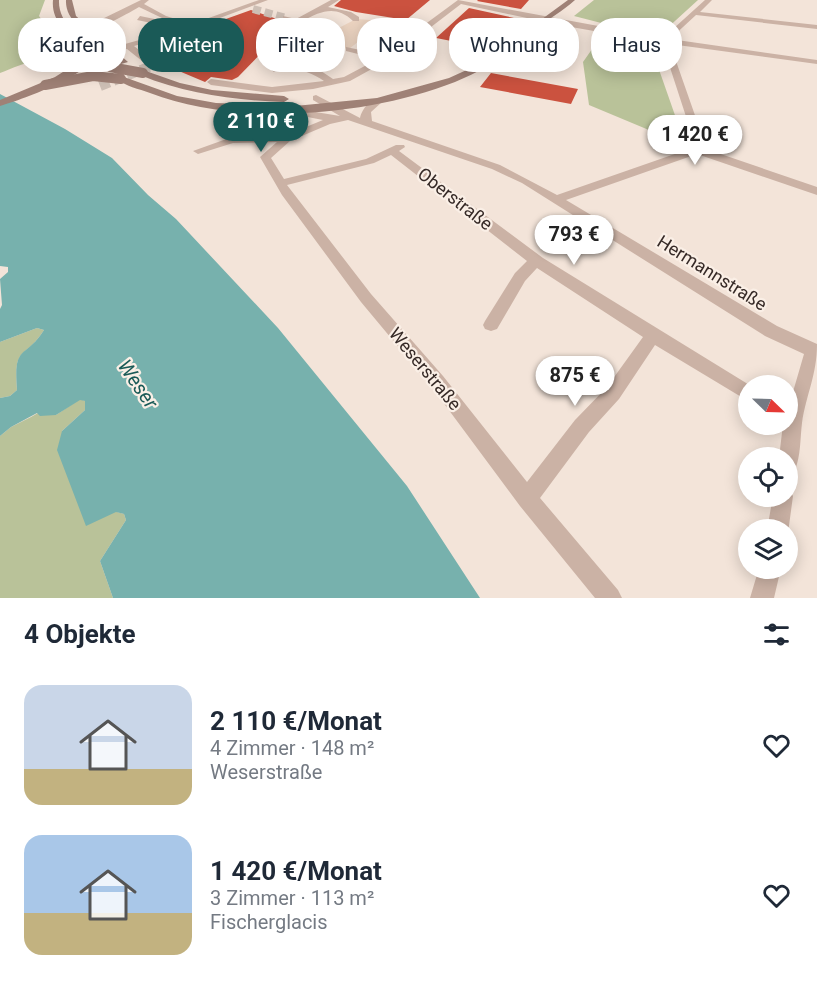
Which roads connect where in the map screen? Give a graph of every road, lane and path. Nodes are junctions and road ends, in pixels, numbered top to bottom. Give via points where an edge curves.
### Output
1 (56, 0) edge
2 (69, 0) edge
3 (266, 0) tunnel mouth
4 (336, 0) edge
5 (447, 0) edge
6 (558, 0) edge
7 (572, 0) edge
8 (709, 0) edge
9 (461, 1) edge
10 (142, 2) edge
11 (475, 6) junction
12 (322, 8) junction
13 (694, 13) junction
14 (542, 16) junction
15 (59, 18) edge
16 (76, 18) edge
17 (114, 18) edge
18 (167, 18) edge
19 (221, 18) edge
20 (303, 18) tunnel mouth
21 (516, 18) edge
22 (537, 18) edge
23 (356, 19) dead end
24 (437, 20) edge
25 (682, 25) edge
26 (591, 26) edge
27 (817, 27) edge
28 (138, 43) edge
29 (682, 43) edge
30 (129, 46) junction
31 (126, 47) edge
32 (349, 49) dead end
33 (357, 51) edge
34 (138, 53) edge
35 (817, 62) edge
36 (126, 63) edge
37 (126, 69) edge
38 (449, 71) edge
39 (51, 72) edge
40 (70, 72) edge
41 (112, 72) edge
42 (315, 72) edge
43 (362, 72) edge
44 (676, 72) edge
45 (146, 74) junction
46 (121, 80) junction
47 (211, 82) dead end
48 (332, 83) junction
49 (45, 85) junction
50 (0, 93) edge
51 (316, 98) junction
52 (379, 100) junction
53 (0, 103) edge
54 (333, 106) junction
55 (276, 109) junction
56 (349, 117) junction
57 (335, 120) junction
58 (368, 123) junction
59 (393, 134) junction
60 (286, 139) junction
61 (410, 139) junction
62 (697, 150) junction
63 (198, 151) dead end
64 (392, 151) junction
65 (280, 183) junction
66 (817, 191) edge
67 (556, 198) junction
68 (536, 260) junction
69 (491, 325) dead end
70 (653, 335) junction
71 (815, 352) edge
72 (738, 387) edge
73 (798, 398) edge
74 (527, 500) junction
75 (767, 579) edge
76 (610, 598) edge
77 (762, 598) edge

1 - 15 street
2 - 16 street via 70,12
3 - 19 street
4 - 12 street
5 - 9 street
6 - 14 street
7 - 14 street
8 - 13 street
9 - 11 street
9 - 14 street
9 - 24 street
10 - 17 street
10 - 18 street
11 - 14 street
11 - 21 street
12 - 20 street
12 - 23 street via 349,13
13 - 25 street
13 - 27 street
14 - 22 street
14 - 26 street
14 - 52 street via 504,54 482,67 451,81
28 - 30 street
29 - 35 street
30 - 31 street
30 - 34 street
32 - 33 street
36 - 45 street, bridge
37 - 45 street, bridge
38 - 51 street via 377,92
39 - 50 street
40 - 49 street, bridge
41 - 46 street, bridge
42 - 48 street
43 - 48 street
44 - 62 street via 699,141
45 - 51 street via 219,94
46 - 49 street, bridge via 93,76
46 - 55 street via 182,100
47 - 48 street via 288,89
49 - 53 street
51 - 54 street, Hermannstraße
52 - 54 street
52 - 58 street via 366,111
54 - 55 street
54 - 56 street, Hermannstraße
55 - 57 street, Hermannstraße
56 - 57 street, Hermannstraße
56 - 58 street, Hermannstraße
57 - 59 street, Hermannstraße
57 - 60 street
58 - 59 street, Hermannstraße
59 - 61 street, Hermannstraße
60 - 63 street via 239,139
60 - 65 street, Weserstraße via 265,157
61 - 64 street
61 - 67 street, Hermannstraße via 496,167
62 - 66 street
62 - 67 street
64 - 65 street via 370,161
64 - 68 street, Oberstraße
65 - 74 street, Weserstraße
67 - 71 street, Hermannstraße via 771,331
68 - 69 street via 520,277
68 - 70 street, Oberstraße
70 - 72 street, Oberstraße
70 - 74 street via 613,393 582,426
71 - 73 street
74 - 76 street, Weserstraße
75 - 77 street

